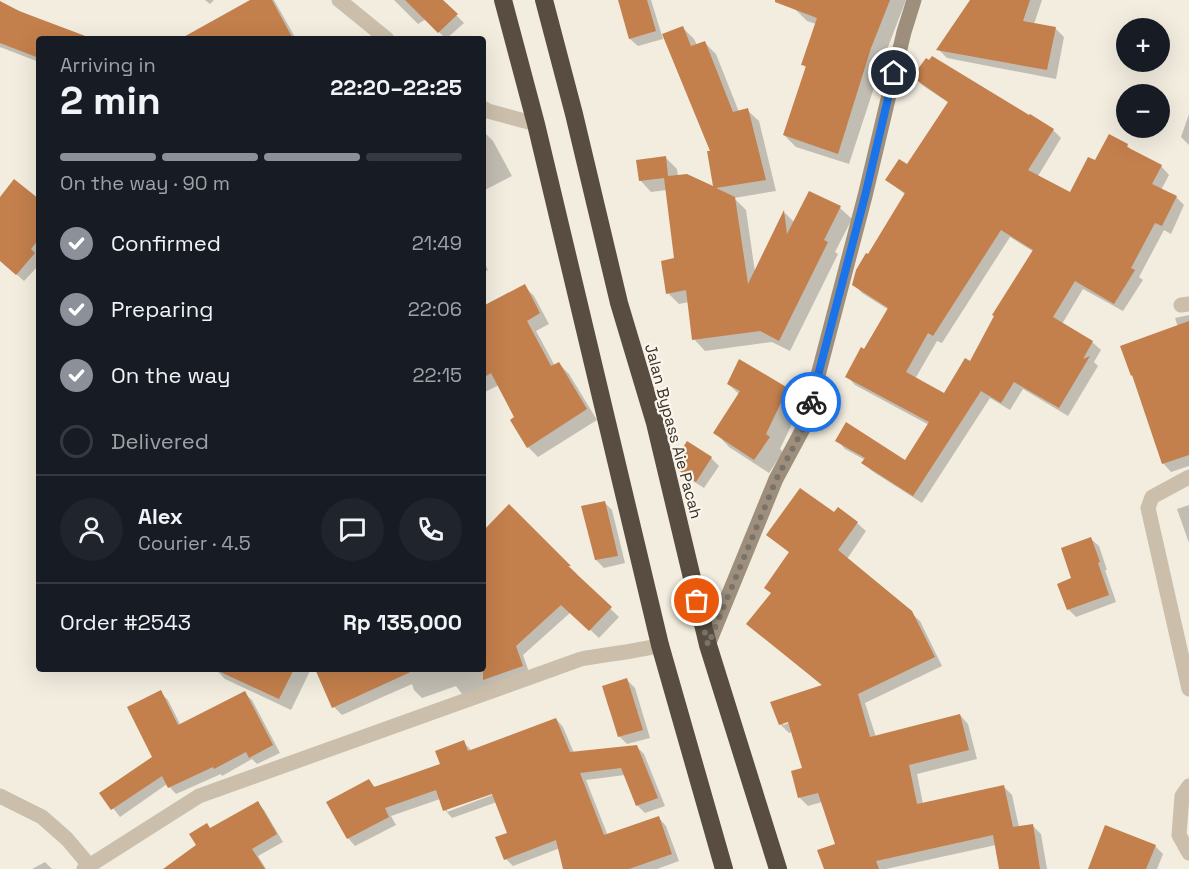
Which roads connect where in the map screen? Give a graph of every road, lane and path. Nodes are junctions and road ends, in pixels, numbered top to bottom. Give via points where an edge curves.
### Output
1 (339, 0) edge
2 (503, 0) edge
3 (544, 0) edge
4 (914, 0) edge
5 (383, 36) edge
6 (486, 110) edge
7 (536, 124) junction
8 (1189, 477) edge
9 (660, 645) junction
10 (708, 645) junction
11 (1189, 689) edge
12 (1189, 786) edge
13 (0, 796) edge
14 (1189, 853) edge
15 (87, 867) edge
16 (724, 869) edge
17 (778, 869) edge

1 - 5 street
2 - 7 highway
3 - 10 highway, Jalan Bypass Aie Pacah via 619,303 655,423
4 - 10 street via 805,425 776,480
6 - 7 street
7 - 9 highway
8 - 11 street via 1152,497 1148,508
9 - 15 street via 581,659 200,796
9 - 16 highway
10 - 17 highway, Jalan Bypass Aie Pacah
12 - 14 street via 1182,796 1179,835
13 - 15 street via 42,817 67,839

